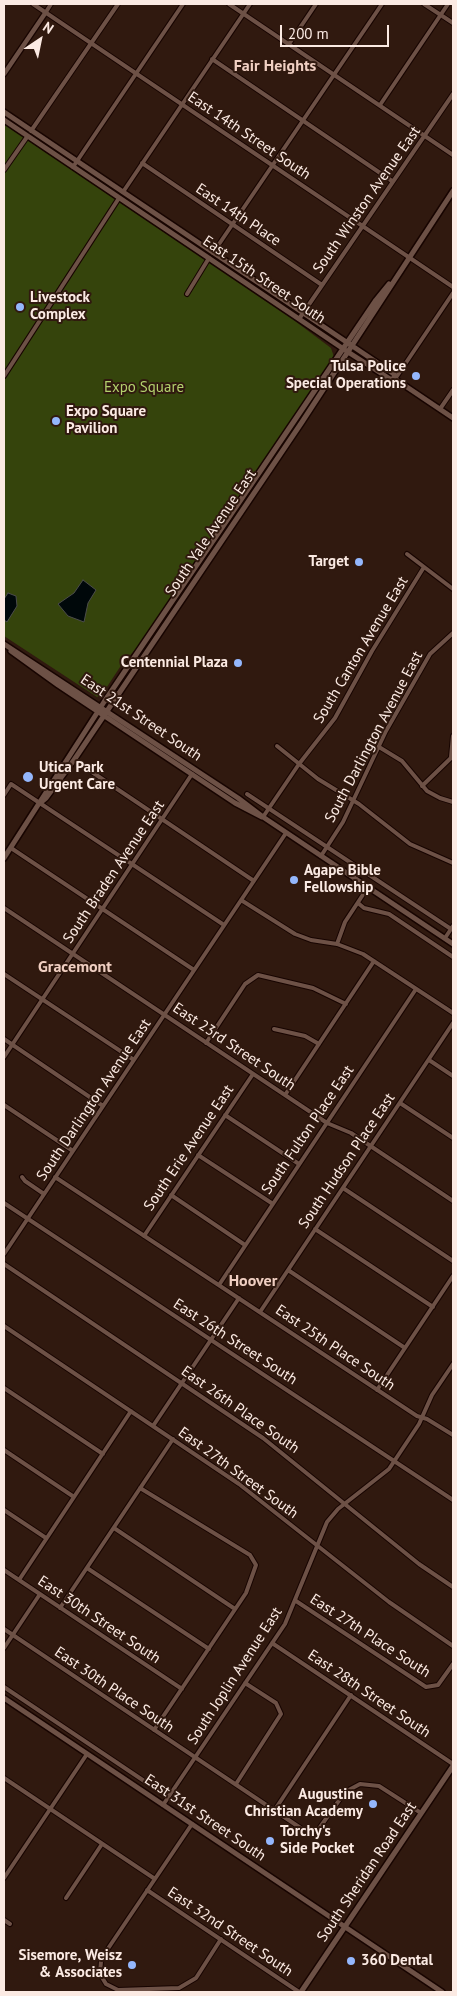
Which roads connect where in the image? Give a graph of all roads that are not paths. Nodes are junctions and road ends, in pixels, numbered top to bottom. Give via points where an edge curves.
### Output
1 (33, 4) edge
2 (51, 4) edge
3 (118, 4) edge
4 (184, 4) edge
5 (229, 4) edge
6 (250, 4) edge
7 (316, 4) edge
8 (382, 4) edge
9 (424, 4) edge
10 (448, 4) edge
11 (46, 12) junction
12 (243, 14) junction
13 (440, 15) junction
14 (453, 24) edge
15 (91, 43) junction
16 (289, 44) junction
17 (212, 59) junction
18 (136, 73) junction
19 (4, 74) edge
20 (334, 74) junction
21 (453, 94) edge
22 (182, 104) junction
23 (380, 105) junction
24 (4, 112) edge
25 (4, 120) edge
26 (303, 120) junction
27 (31, 131) junction
28 (424, 135) junction
29 (27, 137) junction
30 (453, 155) edge
31 (77, 162) junction
32 (142, 163) junction
33 (273, 166) junction
34 (73, 167) junction
35 (4, 170) edge
36 (392, 181) junction
37 (453, 191) edge
38 (122, 192) junction
39 (119, 198) junction
40 (233, 225) junction
41 (362, 226) junction
42 (213, 253) junction
43 (409, 257) junction
44 (209, 258) junction
45 (398, 274) junction
46 (322, 285) junction
47 (453, 287) edge
48 (453, 293) edge
49 (187, 294) dead end
50 (376, 300) junction
51 (381, 304) junction
52 (303, 313) junction
53 (299, 319) junction
54 (346, 343) junction
55 (352, 347) junction
56 (343, 349) junction
57 (348, 352) junction
58 (4, 376) edge
59 (395, 379) junction
60 (453, 390) edge
61 (440, 409) junction
62 (296, 418) junction
63 (453, 418) edge
64 (302, 422) junction
65 (250, 487) junction
66 (255, 491) junction
67 (223, 527) junction
68 (228, 530) junction
69 (407, 554) dead end
70 (202, 558) junction
71 (207, 562) junction
72 (424, 567) junction
73 (453, 588) edge
74 (174, 598) junction
75 (180, 602) junction
76 (453, 633) edge
77 (4, 645) edge
78 (106, 710) junction
79 (101, 711) junction
80 (453, 736) edge
81 (278, 746) dead end
82 (380, 747) junction
83 (452, 756) edge
84 (74, 760) junction
85 (299, 764) junction
86 (193, 767) junction
87 (192, 774) junction
88 (422, 786) junction
89 (247, 794) dead end
90 (4, 795) edge
91 (238, 798) junction
92 (354, 801) junction
93 (453, 802) edge
94 (40, 803) junction
95 (235, 803) junction
96 (269, 808) junction
97 (263, 817) junction
98 (162, 820) junction
99 (286, 833) junction
100 (327, 846) junction
101 (10, 848) junction
102 (320, 856) junction
103 (4, 858) edge
104 (453, 863) edge
105 (132, 864) junction
106 (254, 881) junction
107 (368, 887) junction
108 (241, 900) junction
109 (358, 903) junction
110 (4, 908) edge
111 (102, 909) junction
112 (224, 925) junction
113 (452, 928) edge
114 (445, 938) junction
115 (337, 944) junction
116 (453, 944) edge
117 (72, 954) junction
118 (453, 957) edge
119 (374, 961) junction
120 (194, 970) junction
121 (4, 974) edge
122 (416, 989) junction
123 (42, 999) junction
124 (346, 1004) junction
125 (164, 1014) junction
126 (453, 1014) edge
127 (453, 1023) edge
128 (274, 1029) dead end
129 (4, 1039) edge
130 (206, 1043) junction
131 (320, 1044) junction
132 (12, 1045) junction
133 (4, 1057) edge
134 (134, 1060) junction
135 (429, 1060) junction
136 (253, 1074) junction
137 (453, 1076) edge
138 (285, 1095) junction
139 (400, 1103) junction
140 (4, 1106) edge
141 (103, 1106) junction
142 (225, 1115) junction
143 (327, 1123) junction
144 (453, 1138) edge
145 (371, 1146) junction
146 (73, 1151) junction
147 (198, 1155) junction
148 (300, 1164) junction
149 (22, 1177) dead end
150 (56, 1177) junction
151 (343, 1188) junction
152 (44, 1194) junction
153 (171, 1195) junction
154 (453, 1201) edge
155 (4, 1203) edge
156 (273, 1204) junction
157 (28, 1218) junction
158 (315, 1229) junction
159 (144, 1236) junction
160 (245, 1245) junction
161 (4, 1254) edge
162 (453, 1261) edge
163 (4, 1264) edge
164 (288, 1270) junction
165 (453, 1276) edge
166 (220, 1285) junction
167 (239, 1298) junction
168 (432, 1307) junction
169 (260, 1312) junction
170 (4, 1326) edge
171 (211, 1340) junction
172 (405, 1348) junction
173 (453, 1364) edge
174 (451, 1372) edge
175 (182, 1384) junction
176 (4, 1388) edge
177 (377, 1390) junction
178 (131, 1411) junction
179 (422, 1418) junction
180 (153, 1426) junction
181 (453, 1435) edge
182 (173, 1439) junction
183 (4, 1450) edge
184 (103, 1454) junction
185 (395, 1460) junction
186 (140, 1488) junction
187 (74, 1497) junction
188 (453, 1500) edge
189 (346, 1504) junction
190 (4, 1510) edge
191 (114, 1528) junction
192 (46, 1538) junction
193 (317, 1544) junction
194 (87, 1568) junction
195 (4, 1570) edge
196 (19, 1580) junction
197 (453, 1581) edge
198 (452, 1586) edge
199 (40, 1594) junction
200 (296, 1601) junction
201 (60, 1608) junction
202 (235, 1609) junction
203 (4, 1629) edge
204 (12, 1635) junction
205 (272, 1643) junction
206 (453, 1646) edge
207 (4, 1648) edge
208 (208, 1649) junction
209 (453, 1664) edge
210 (245, 1683) junction
211 (4, 1687) edge
212 (182, 1689) junction
213 (351, 1695) junction
214 (4, 1698) edge
215 (154, 1730) junction
216 (87, 1754) junction
217 (195, 1758) junction
218 (453, 1765) edge
219 (4, 1778) edge
220 (236, 1784) junction
221 (168, 1797) junction
222 (163, 1805) junction
223 (50, 1809) junction
224 (274, 1811) junction
225 (421, 1813) junction
226 (192, 1824) junction
227 (102, 1844) junction
228 (4, 1878) edge
229 (155, 1879) junction
230 (148, 1890) junction
231 (66, 1898) dead end
232 (4, 1920) edge
233 (10, 1924) dead end
234 (345, 1927) junction
235 (221, 1939) junction
236 (300, 1992) edge
237 (442, 1992) edge

1 - 11 street, East 14th Street South
2 - 11 street
3 - 15 street
4 - 18 street
5 - 12 street
6 - 12 street
7 - 16 street
8 - 20 street
9 - 13 street
10 - 13 street
11 - 15 street, East 14th Street South
11 - 19 street
12 - 16 street
12 - 17 street
13 - 14 street
13 - 23 street
15 - 18 street, East 14th Street South
15 - 27 street
16 - 20 street
17 - 22 street
17 - 26 street
18 - 22 street, East 14th Street South
18 - 31 street
20 - 23 street
20 - 26 street
21 - 28 street, South Winston Avenue East
22 - 32 street
22 - 33 street, East 14th Street South
23 - 28 street
24 - 27 main road
25 - 29 main road
26 - 33 street
26 - 36 street
27 - 29 main road
27 - 31 main road, East 15th Street South
28 - 30 street
28 - 36 street, South Winston Avenue East
29 - 34 main road
29 - 35 street
31 - 34 street
31 - 38 main road, East 15th Street South
32 - 38 street
32 - 40 street, East 14th Place
33 - 40 street
33 - 41 street, East 14th Street South
34 - 39 main road, East 15th Street South
36 - 41 street, South Winston Avenue East
37 - 43 main road, South Yale Avenue East
38 - 39 main road
38 - 42 main road, East 15th Street South
39 - 44 main road, East 15th Street South
39 - 58 street
40 - 42 street
40 - 46 street, East 14th Place
41 - 43 street, East 14th Street South
41 - 46 street, South Winston Avenue East
42 - 44 main road
42 - 52 main road, East 15th Street South
43 - 45 main road, South Yale Avenue East
43 - 47 street, East 14th Street South
44 - 49 street
44 - 53 main road, East 15th Street South
45 - 50 main road, South Yale Avenue East
45 - 51 main road, South Yale Avenue East
46 - 52 street, South Winston Avenue East
48 - 59 street
50 - 51 main road
50 - 54 main road, South Yale Avenue East
51 - 55 main road, South Yale Avenue East
52 - 53 street, South Winston Avenue East
52 - 54 main road, East 15th Street South
53 - 56 main road, East 15th Street South
54 - 55 main road, East 15th Street South
54 - 56 main road, South Yale Avenue East
55 - 57 main road, South Yale Avenue East
55 - 59 main road, East 15th Street South via 394,374
56 - 57 main road, East 15th Street South
56 - 62 main road, South Yale Avenue East
57 - 59 main road, East 15th Street South via 390,380
57 - 64 main road, South Yale Avenue East
59 - 61 main road, East 15th Street South
60 - 61 street
61 - 63 main road, East 15th Street South
62 - 64 main road
62 - 65 main road, South Yale Avenue East
64 - 66 main road, South Yale Avenue East
65 - 66 main road
65 - 67 main road, South Yale Avenue East
66 - 68 main road, South Yale Avenue East
67 - 68 main road
67 - 70 main road, South Yale Avenue East
68 - 71 main road, South Yale Avenue East
69 - 72 street
70 - 71 main road
70 - 74 main road, South Yale Avenue East
71 - 75 main road, South Yale Avenue East
72 - 73 street
72 - 85 street, South Canton Avenue East via 335,718
74 - 75 main road
74 - 79 main road, South Yale Avenue East
75 - 78 main road, South Yale Avenue East
76 - 82 street, South Darlington Avenue East via 430,654
77 - 79 main road, East 21st Street South via 33,669
78 - 79 main road, South Yale Avenue East
78 - 86 main road, East 21st Street South
79 - 84 main road, South Yale Avenue East
79 - 87 main road, East 21st Street South
79 - 94 main road, South Yale Avenue East
80 - 83 street
81 - 85 street
82 - 88 street via 402,761
82 - 92 street, South Darlington Avenue East
83 - 88 street
84 - 94 main road, South Yale Avenue East
84 - 98 street
85 - 92 street via 318,780
85 - 96 street, South Canton Avenue East
86 - 87 main road
86 - 91 main road, East 21st Street South
87 - 95 main road, East 21st Street South
87 - 98 street, South Braden Avenue East
88 - 93 street via 434,796
89 - 96 street
90 - 94 street via 11,784
91 - 95 main road
91 - 97 main road, East 21st Street South
92 - 100 street, South Darlington Avenue East
92 - 104 street via 410,844
94 - 101 main road, South Yale Avenue East
94 - 105 street
95 - 97 main road, East 21st Street South
96 - 97 street, South Canton Avenue East
96 - 100 street
97 - 99 main road, East 21st Street South
98 - 105 street, South Braden Avenue East
98 - 106 street
99 - 102 main road, East 21st Street South
99 - 106 street, South Darlington Avenue East
100 - 102 street, South Darlington Avenue East
100 - 113 street
101 - 103 main road, South Yale Avenue East
101 - 111 street
102 - 107 main road, East 21st Street South
105 - 111 street, South Braden Avenue East
105 - 112 street
106 - 108 street, South Darlington Avenue East
107 - 109 street
107 - 114 main road, East 21st Street South
108 - 112 street, South Darlington Avenue East
108 - 115 street via 295,934
109 - 115 street via 345,922
109 - 118 street via 364,908 389,914
110 - 117 street, East 23rd Street South
111 - 117 street, South Braden Avenue East
111 - 120 street
112 - 120 street, South Darlington Avenue East
113 - 114 street
114 - 116 main road, East 21st Street South
115 - 119 street
117 - 123 street, South Braden Avenue East
117 - 125 street, East 23rd Street South
119 - 122 street
119 - 124 street
120 - 125 street, South Darlington Avenue East
121 - 123 street
122 - 126 street
122 - 143 street, South Fulton Place East
123 - 132 street, South Braden Avenue East
123 - 134 street
124 - 130 street via 313,988 258,976 245,984
124 - 131 street
125 - 130 street, East 23rd Street South
125 - 134 street, South Darlington Avenue East
127 - 135 street, South Hudson Place East
128 - 131 street via 305,1036
129 - 132 street
130 - 136 street, East 23rd Street South
131 - 138 street
132 - 133 street, South Braden Avenue East
132 - 141 street
134 - 141 street, South Darlington Avenue East
135 - 137 street
135 - 139 street, South Hudson Place East
136 - 138 street, East 23rd Street South
136 - 142 street, South Erie Avenue East
138 - 143 street, East 23rd Street South
139 - 144 street
139 - 145 street, South Hudson Place East
140 - 146 street
141 - 146 street, South Darlington Avenue East
142 - 147 street, South Erie Avenue East
142 - 148 street
143 - 145 street, East 23rd Street South
143 - 148 street, South Fulton Place East
145 - 151 street, South Hudson Place East
145 - 154 street, East 23rd Street South
146 - 150 street, South Darlington Avenue East
147 - 153 street, South Erie Avenue East
147 - 156 street
148 - 156 street, South Fulton Place East
149 - 152 street
150 - 152 street, South Darlington Avenue East
150 - 159 street, East 25th Place South
151 - 158 street, South Hudson Place East
151 - 162 street
152 - 157 street, South Darlington Avenue East
153 - 159 street, South Erie Avenue East
153 - 160 street
155 - 157 street, East 26th Street South
156 - 160 street, South Fulton Place East
157 - 161 street, South Darlington Avenue East
157 - 171 street, East 26th Street South
158 - 164 street, South Hudson Place East
158 - 168 street
159 - 166 street, East 25th Place South
160 - 166 street, South Fulton Place East
163 - 175 street, East 26th Place South
164 - 169 street, South Hudson Place East
164 - 172 street
165 - 168 street
166 - 167 street, East 25th Place South
167 - 169 street, East 25th Place South
167 - 171 street
168 - 172 street
169 - 177 street, East 25th Place South
170 - 178 street, East 27th Street South
171 - 175 street
171 - 185 street, East 26th Street South
172 - 177 street
173 - 174 street, South Joplin Avenue East
174 - 179 street, South Joplin Avenue East via 432,1395
175 - 180 street
175 - 189 street, East 26th Place South via 263,1438
176 - 184 street
177 - 179 street, East 25th Place South
178 - 180 street, East 27th Street South
178 - 184 street
179 - 181 street, East 25th Place South
179 - 185 street, South Joplin Avenue East
180 - 182 street, East 27th Street South
182 - 186 street
182 - 193 street, East 27th Street South
183 - 187 street
184 - 187 street
185 - 188 street, East 26th Street South
185 - 189 street, South Joplin Avenue East via 384,1475
186 - 191 street
186 - 202 street via 250,1555 256,1569 251,1584
187 - 192 street
189 - 193 street, South Joplin Avenue East via 327,1522
189 - 198 street, East 26th Place South via 419,1564
190 - 192 street
191 - 194 street
191 - 202 street
192 - 196 street
193 - 200 street, South Joplin Avenue East
193 - 206 street, East 27th Street South via 389,1602
194 - 201 street
194 - 208 street
195 - 196 street, East 30th Street South
196 - 199 street, East 30th Street South
197 - 198 street
199 - 201 street, East 30th Street South
199 - 204 street
200 - 205 street, South Joplin Avenue East
200 - 209 street, East 27th Place South via 424,1686 438,1685
201 - 212 street, East 30th Street South
202 - 208 street
203 - 204 street, East 30th Place South
204 - 207 street
204 - 215 street, East 30th Place South
205 - 210 street, South Joplin Avenue East
205 - 213 street, East 28th Street South
208 - 212 street
210 - 217 street, South Joplin Avenue East
210 - 220 street via 276,1703 281,1712 279,1720
211 - 221 street, East 31st Street South
212 - 215 street
213 - 218 street, East 28th Street South
213 - 224 street
214 - 216 main road, East 31st Street South
215 - 217 street, East 30th Place South
216 - 222 main road, East 31st Street South
216 - 223 street
217 - 220 street, East 30th Place South
217 - 221 street, South Joplin Avenue East
218 - 225 main road, South Sheridan Road East
219 - 223 street, East 32nd Street South
220 - 224 street, East 30th Place South
221 - 222 street, South Joplin Avenue East
222 - 226 main road, East 31st Street South
223 - 227 street, East 32nd Street South
223 - 228 street
224 - 225 street, East 30th Place South via 305,1831 314,1833 345,1792 365,1784 385,1789
225 - 234 main road, South Sheridan Road East
226 - 229 street
226 - 234 main road, East 31st Street South
227 - 229 street, East 32nd Street South
227 - 231 street
229 - 230 street
230 - 235 street, East 32nd Street South
230 - 235 street via 105,1953 99,1968 106,1984 118,1990 171,1990 188,1984 196,1978
232 - 233 street
234 - 236 main road, South Sheridan Road East
234 - 237 main road, East 31st Street South
235 - 236 street, East 32nd Street South

